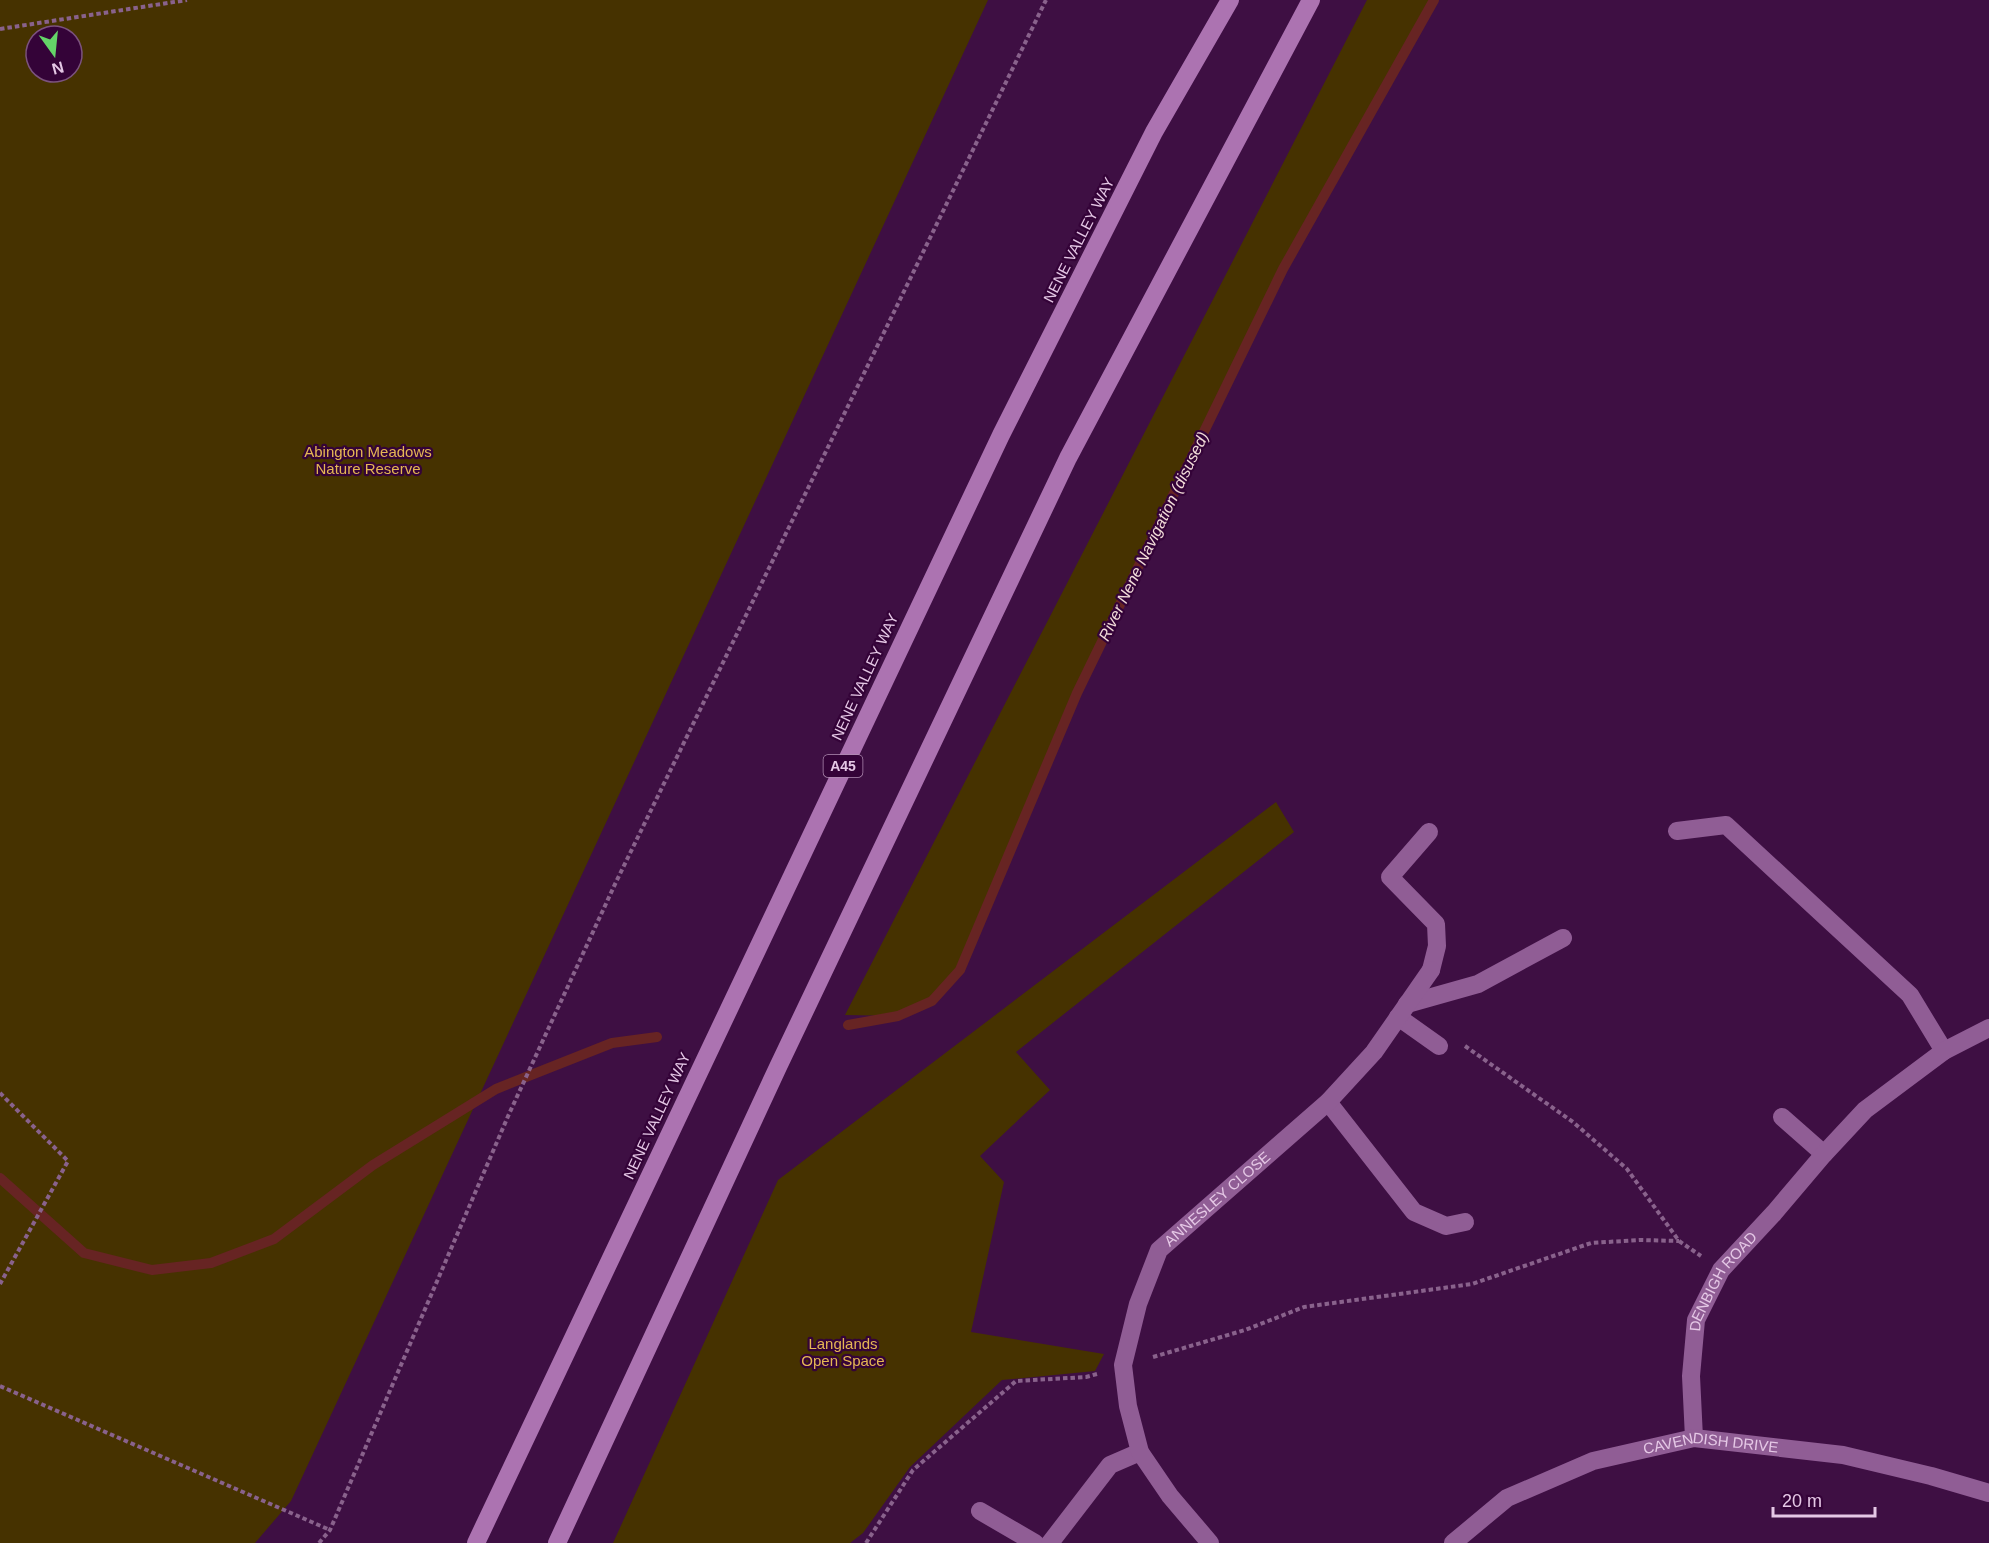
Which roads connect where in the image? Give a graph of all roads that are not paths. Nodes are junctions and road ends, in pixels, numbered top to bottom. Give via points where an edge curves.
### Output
1 (1230, 0) edge
2 (1311, 0) edge
3 (1677, 831) dead end
4 (1429, 832) dead end
5 (1563, 938) dead end
6 (1403, 1010) junction
7 (1989, 1028) edge
8 (1439, 1046) road end
9 (1944, 1051) junction
10 (1328, 1102) junction
11 (1782, 1117) dead end
12 (1824, 1154) junction
13 (1465, 1222) dead end
14 (1694, 1438) junction
15 (1140, 1452) junction
16 (1989, 1493) edge
17 (980, 1511) dead end
18 (476, 1543) edge
19 (557, 1543) edge
20 (1035, 1543) edge
21 (1050, 1543) edge
22 (1210, 1543) edge
23 (1453, 1543) edge

1 - 18 highway, NENE VALLEY WAY / A45 via 1154,132 1001,435
2 - 19 highway via 1068,458
3 - 9 street via 1726,825 1910,995
4 - 6 street, ANNESLEY CLOSE via 1390,877 1436,924 1437,946 1431,970
5 - 6 street via 1478,984
6 - 8 street
6 - 10 street, ANNESLEY CLOSE via 1374,1052
7 - 9 street, DENBIGH ROAD
9 - 12 street, DENBIGH ROAD via 1865,1110
10 - 13 street via 1414,1212 1446,1226
10 - 15 street, ANNESLEY CLOSE via 1159,1250 1138,1305 1123,1365
11 - 12 street
12 - 14 street, DENBIGH ROAD via 1721,1270 1696,1320 1691,1376
14 - 16 street, CAVENDISH DRIVE via 1843,1455
14 - 23 street, CAVENDISH DRIVE via 1593,1461 1508,1498
15 - 21 street via 1110,1465
15 - 22 street, ANNESLEY CLOSE via 1170,1496
17 - 20 street

